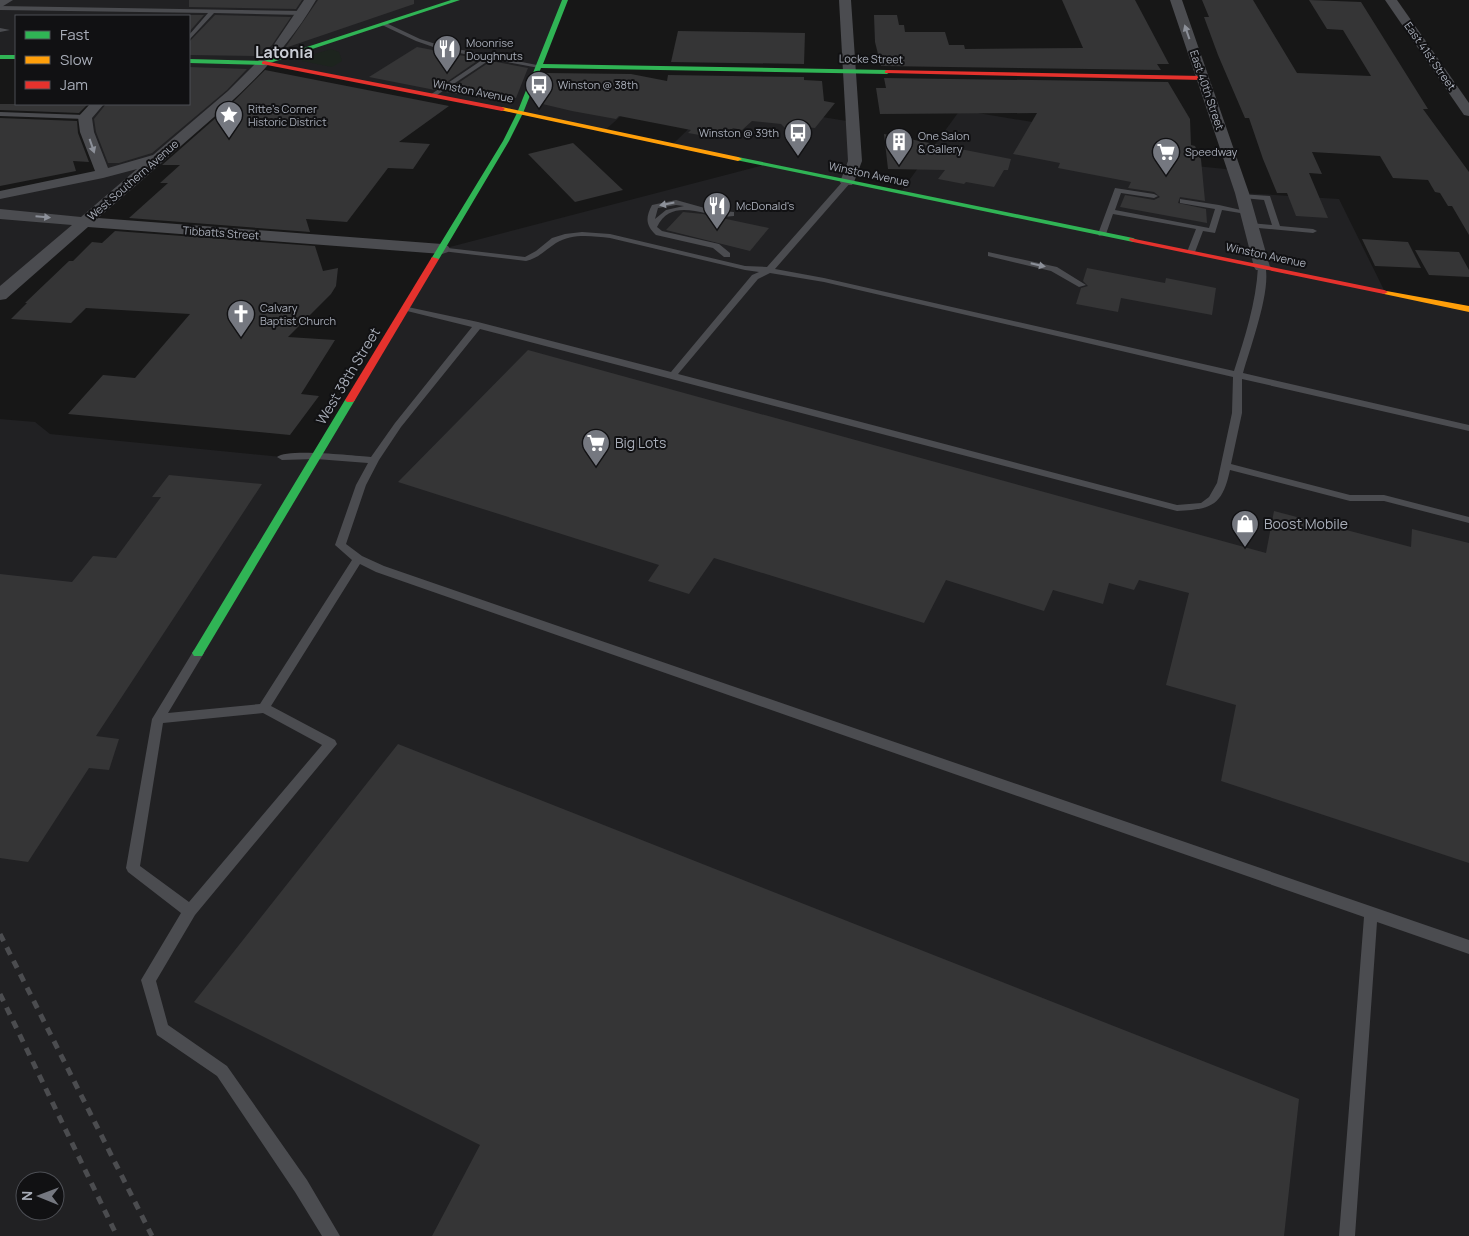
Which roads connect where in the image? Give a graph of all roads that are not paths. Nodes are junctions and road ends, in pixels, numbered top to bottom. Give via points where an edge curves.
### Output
1 (7, 0) edge
2 (310, 0) edge
3 (457, 0) edge
4 (565, 0) edge
5 (844, 0) edge
6 (1176, 0) edge
7 (1391, 0) edge
8 (0, 7) edge
9 (84, 10) junction
10 (212, 12) junction
11 (302, 13) junction
12 (77, 15) edge
13 (384, 24) junction
14 (190, 37) edge
15 (0, 57) edge
16 (15, 57) edge
17 (489, 58) junction
18 (190, 61) edge
19 (264, 63) junction
20 (539, 66) junction
21 (849, 71) junction
22 (1203, 78) junction
23 (432, 96) junction
24 (96, 105) edge
25 (1469, 112) edge
26 (520, 113) junction
27 (0, 114) edge
28 (85, 117) junction
29 (163, 153) junction
30 (102, 174) junction
31 (78, 178) junction
32 (847, 182) junction
33 (36, 188) junction
34 (117, 194) junction
35 (0, 195) edge
36 (1154, 196) dead end
37 (1243, 196) junction
38 (1183, 201) dead end
39 (0, 207) edge
40 (1218, 207) junction
41 (1110, 211) junction
42 (0, 213) edge
43 (730, 214) dead end
44 (1248, 218) junction
45 (86, 222) junction
46 (1200, 228) junction
47 (1278, 228) junction
48 (1314, 231) dead end
49 (1102, 234) junction
50 (656, 246) junction
51 (442, 249) junction
52 (1191, 252) junction
53 (990, 254) dead end
54 (726, 255) junction
55 (1262, 267) junction
56 (769, 270) junction
57 (1082, 285) dead end
58 (0, 295) edge
59 (406, 308) junction
60 (1469, 309) edge
61 (478, 325) junction
62 (1238, 374) junction
63 (673, 375) junction
64 (1469, 428) edge
65 (316, 456) junction
66 (282, 457) dead end
67 (374, 460) junction
68 (1226, 466) junction
69 (1469, 520) edge
70 (358, 559) junction
71 (198, 653) joint
72 (264, 708) junction
73 (158, 719) junction
74 (190, 911) junction
75 (1371, 914) junction
76 (1469, 947) edge
77 (332, 1236) edge
78 (1346, 1236) edge

1 - 8 street
2 - 11 street, West Southern Avenue
3 - 13 street
4 - 20 street, West 38th Street
5 - 21 street
22 -> 6 street, East 40th Street
7 - 25 street, East 41st Street
8 - 9 lane
9 - 10 lane
9 - 12 lane
10 - 11 lane
10 - 14 lane
11 - 19 street, West Southern Avenue
13 - 17 lane via 441,48
13 - 19 street
15 - 16 street
17 - 20 lane
17 - 23 lane
18 - 19 street
19 - 23 street, Winston Avenue
19 - 29 street, West Southern Avenue via 233,94
20 - 21 street, Locke Street
20 - 26 street, West 38th Street
21 - 22 street, Locke Street
21 - 32 street via 855,161
22 - 37 street, East 40th Street
23 - 26 street, Winston Avenue
24 - 28 street
26 - 32 street, Winston Avenue
26 - 51 street, West 38th Street
27 - 28 lane
28 -> 30 street via 87,134
29 - 30 street
29 - 34 street, West Southern Avenue
30 - 31 street
31 - 33 street
31 - 34 street via 111,185
32 - 49 street, Winston Avenue
32 - 56 lane
33 - 35 street
33 - 39 street via 14,196
34 - 45 street, West Southern Avenue
36 - 41 lane via 1144,197 1118,190
37 - 44 street, East 40th Street
37 - 47 lane via 1267,198
38 - 40 lane via 1191,205
40 - 44 lane
40 - 46 lane via 1212,230
41 - 46 lane via 1186,222
41 - 49 lane
42 -> 45 street, Tibbatts Street
43 -> 54 lane via 721,215 684,202 663,203 655,207 650,222 659,233 716,246
44 - 47 lane
44 - 55 street, East 40th Street
45 - 51 street, Tibbatts Street
45 - 58 street, West Southern Avenue
46 - 52 lane
47 - 48 lane
49 - 52 street, Winston Avenue
50 - 51 lane via 592,234 555,240 536,256 526,259
50 - 54 lane via 672,242
50 - 56 lane via 745,268
51 - 59 street, West 38th Street
52 - 55 street, Winston Avenue
53 -> 57 lane via 1054,269
54 - 56 lane via 759,263
55 - 60 street, Winston Avenue
55 - 62 lane via 1254,318
56 - 62 lane
56 - 63 lane via 754,278
59 - 61 lane
59 - 65 street, West 38th Street
61 - 63 lane
61 - 67 lane
62 - 64 lane
62 - 68 lane via 1237,414
63 - 68 lane via 1177,508 1204,506 1213,499 1222,483
65 - 66 lane
65 - 67 lane
65 - 71 street, West 38th Street
67 - 70 lane via 360,485 340,545
68 - 69 lane via 1350,498 1384,498
70 - 72 lane
70 - 75 lane
71 - 73 lane
72 - 73 lane
72 - 74 lane via 330,744
73 - 74 lane via 133,868
74 - 77 lane via 148,980 162,1030 222,1071
75 - 76 lane
75 - 78 lane

